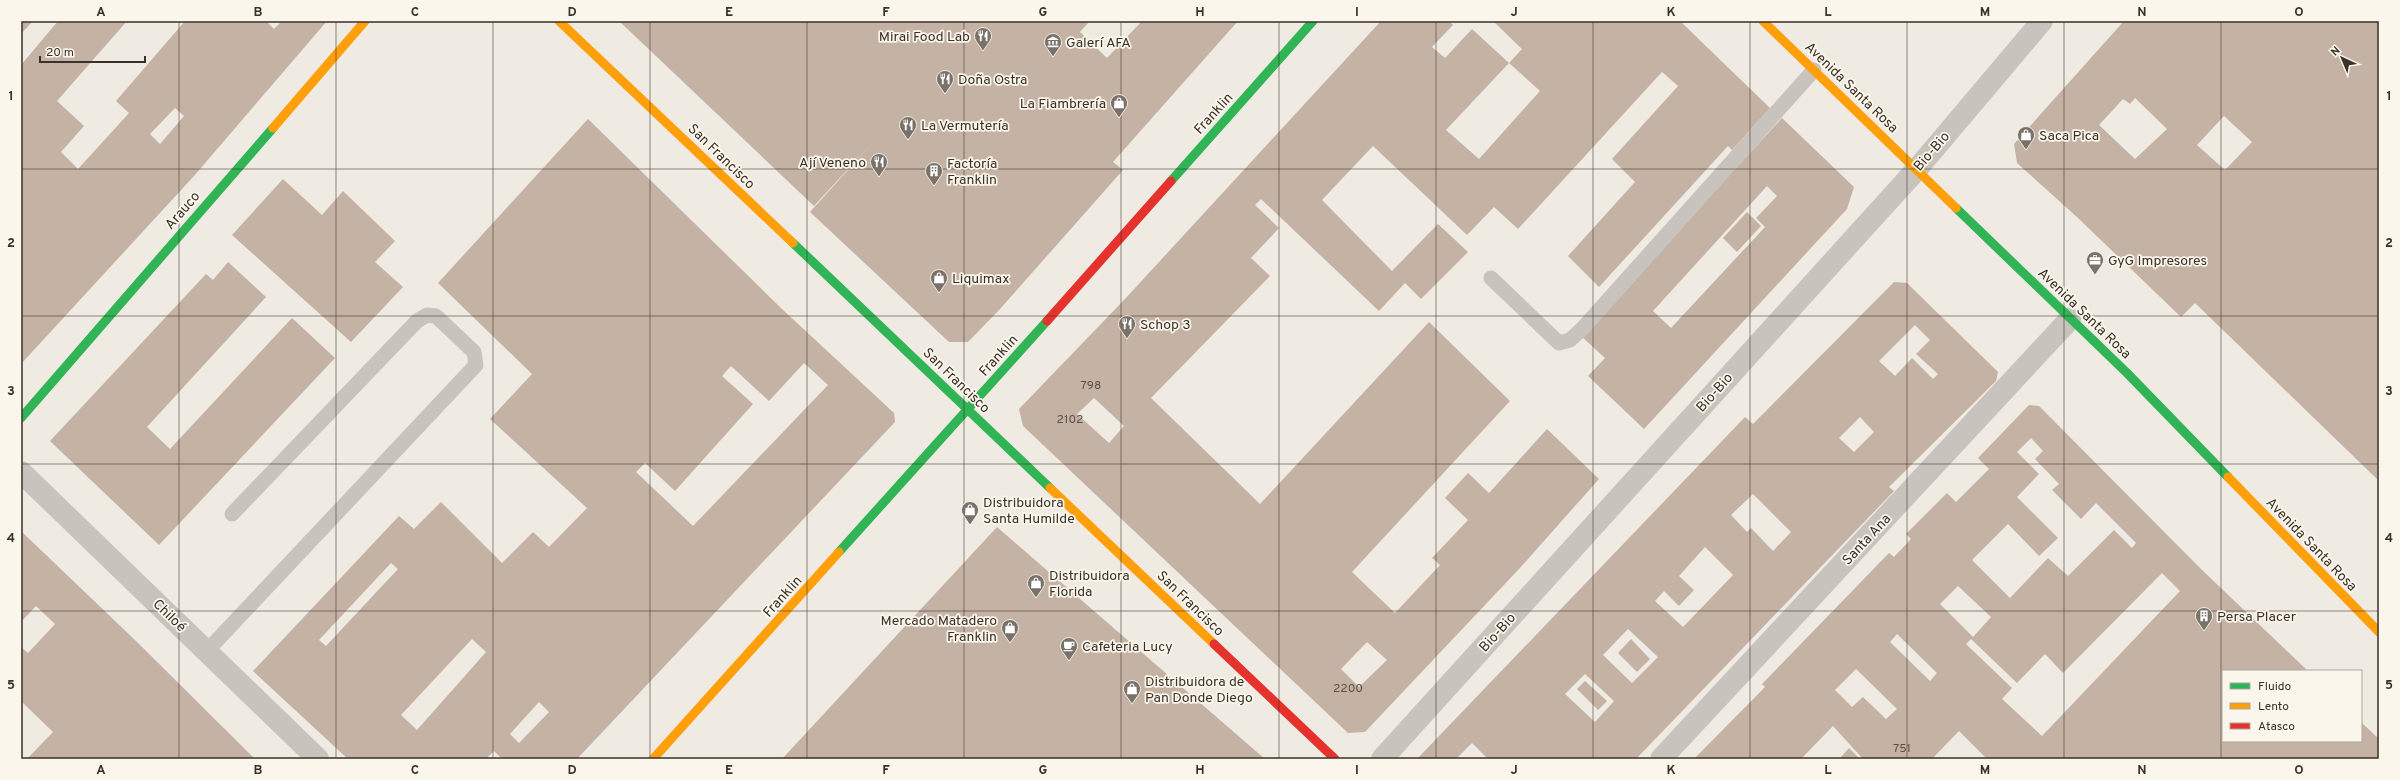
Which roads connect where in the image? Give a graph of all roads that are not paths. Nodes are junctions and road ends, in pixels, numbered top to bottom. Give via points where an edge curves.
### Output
1 (365, 21) edge
2 (559, 21) edge
3 (1313, 21) edge
4 (1763, 21) edge
5 (2042, 21) edge
6 (1814, 70) junction
7 (1917, 169) junction
8 (1491, 278) dead end
9 (2070, 319) junction
10 (968, 410) junction
11 (21, 418) edge
12 (21, 472) edge
13 (232, 514) dead end
14 (2379, 632) edge
15 (207, 652) junction
16 (318, 759) edge
17 (654, 759) edge
18 (1335, 759) edge
19 (1382, 759) edge
20 (1661, 759) edge

1 - 11 main road, Arauco
2 - 10 main road, San Francisco
3 - 10 main road, Franklin
4 - 6 main road, Avenida Santa Rosa
5 - 7 street, Bio-Bio
6 - 7 main road, Avenida Santa Rosa
6 - 8 lane via 1570,340 1559,343
7 - 9 main road, Avenida Santa Rosa
7 - 19 street, Bio-Bio
9 - 14 main road, Avenida Santa Rosa via 2127,373
9 - 20 street, Santa Ana
10 - 17 main road, Franklin
10 - 18 main road, San Francisco
12 - 15 street, Chiloé
13 - 15 lane via 417,321 427,315 436,316 474,352 476,365
15 - 16 street, Chiloé

